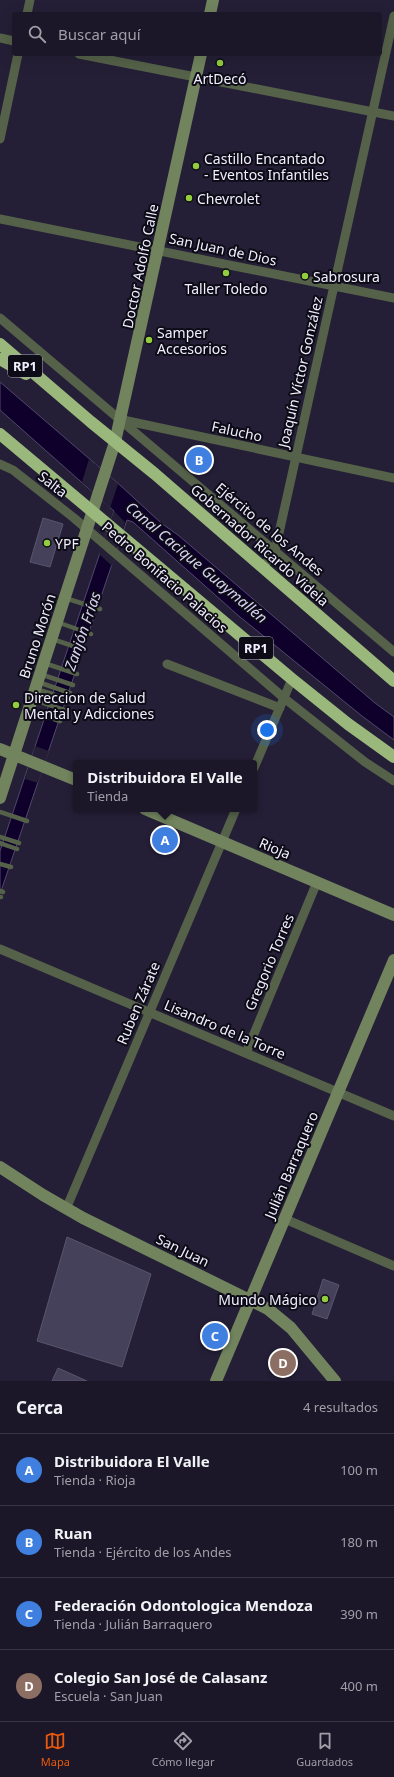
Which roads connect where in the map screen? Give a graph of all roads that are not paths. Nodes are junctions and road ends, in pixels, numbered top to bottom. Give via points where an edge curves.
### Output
1 (30, 0) edge
2 (213, 0) edge
3 (27, 12) edge
4 (210, 12) edge
5 (394, 16) edge
6 (0, 38) edge
7 (12, 41) edge
8 (18, 56) edge
9 (89, 56) edge
10 (201, 56) edge
11 (196, 78) junction
12 (373, 112) junction
13 (394, 116) edge
14 (0, 139) edge
15 (0, 219) edge
16 (158, 250) junction
17 (334, 286) junction
18 (394, 298) edge
19 (0, 318) edge
20 (0, 344) edge
21 (0, 359) edge
22 (49, 388) junction
23 (121, 420) junction
24 (0, 434) edge
25 (116, 442) junction
26 (295, 458) junction
27 (0, 464) edge
28 (104, 477) joint
29 (394, 478) edge
30 (93, 511) junction
31 (87, 528) junction
32 (275, 551) junction
33 (263, 567) junction
34 (65, 598) junction
35 (99, 609) dead end
36 (57, 622) junction
37 (90, 634) dead end
38 (52, 639) junction
39 (85, 650) dead end
40 (394, 652) edge
41 (44, 662) junction
42 (167, 664) dead end
43 (76, 673) dead end
44 (292, 679) junction
45 (394, 681) edge
46 (72, 685) dead end
47 (35, 691) junction
48 (70, 692) dead end
49 (284, 698) junction
50 (67, 699) dead end
51 (280, 708) junction
52 (63, 710) dead end
53 (60, 721) dead end
54 (0, 749) edge
55 (15, 754) junction
56 (394, 757) edge
57 (257, 761) edge
58 (73, 779) edge
59 (394, 781) edge
60 (0, 798) edge
61 (0, 812) edge
62 (152, 812) edge
63 (235, 812) edge
64 (26, 821) dead end
65 (2, 837) edge
66 (222, 842) junction
67 (1, 843) edge
68 (18, 843) dead end
69 (16, 848) dead end
70 (0, 864) edge
71 (10, 867) dead end
72 (317, 882) junction
73 (394, 915) edge
74 (0, 950) edge
75 (394, 960) edge
76 (150, 1012) junction
77 (246, 1053) junction
78 (338, 1092) junction
79 (394, 1116) edge
80 (0, 1167) edge
81 (66, 1209) junction
82 (285, 1219) junction
83 (394, 1266) edge
84 (250, 1300) junction
85 (216, 1381) edge
86 (335, 1381) edge

1 - 3 street
2 - 4 street
5 - 12 street, Joaquín Víctor González
6 - 7 street
8 - 14 street
9 - 11 street
10 - 11 street, Doctor Adolfo Calle
11 - 12 street
11 - 16 street, Doctor Adolfo Calle
12 - 13 street
12 - 17 street, Joaquín Víctor González
15 - 16 street, San Juan de Dios
16 - 17 street, San Juan de Dios
16 - 23 street, Doctor Adolfo Calle
17 - 18 street, San Juan de Dios
17 - 26 street, Joaquín Víctor González
19 - 23 street, Ejército de los Andes
20 - 22 highway, Gobernador Ricardo Videla / RP1
21 - 22 highway, Gobernador Ricardo Videla / RP1
22 - 25 highway, Gobernador Ricardo Videla / RP1
23 - 25 street, Doctor Adolfo Calle
23 - 26 street, Falucho
23 - 32 street, Ejército de los Andes
24 - 30 highway, RP1
25 - 28 street, Doctor Adolfo Calle
25 - 33 highway, Gobernador Ricardo Videla / RP1
26 - 29 street, Falucho
26 - 32 street, Joaquín Víctor González
27 - 31 street, Salta via 13,470
28 - 30 street, Bruno Morón
30 - 31 street, Bruno Morón
30 - 44 highway, RP1
31 - 34 street, Bruno Morón
31 - 49 street, Pedro Bonifacio Palacios
32 - 33 street, Joaquín Víctor González
32 - 40 street, Ejército de los Andes
33 - 45 highway, Gobernador Ricardo Videla / RP1
34 - 35 lane
34 - 36 street, Bruno Morón
36 - 37 lane
36 - 38 street, Bruno Morón
38 - 39 lane
38 - 41 street, Bruno Morón
41 - 43 lane
41 - 47 street, Bruno Morón
42 - 51 street
44 - 49 street
44 - 56 highway, RP1
46 - 47 lane via 57,680
47 - 48 lane via 55,687
47 - 50 lane
47 - 52 lane via 48,705
47 - 53 lane via 45,716
47 - 55 street, Bruno Morón
49 - 51 street
49 - 59 street, Pedro Bonifacio Palacios via 365,762
51 - 57 street
54 - 55 street
55 - 58 street
55 - 60 street, Bruno Morón
61 - 64 lane
62 - 66 street, Rioja
63 - 66 street, Ruben Zárate
65 - 68 lane
66 - 72 street, Rioja
66 - 76 street, Ruben Zárate
67 - 69 lane
70 - 71 lane
72 - 73 street, Rioja
72 - 77 street, Gregorio Torres
74 - 76 street, Lisandro de la Torre
75 - 78 street, Julián Barraquero
76 - 77 street, Lisandro de la Torre
76 - 81 street, Ruben Zárate
77 - 78 street, Lisandro de la Torre
78 - 79 street, Lisandro de la Torre
78 - 82 street, Julián Barraquero
80 - 81 street, San Juan
81 - 84 street, San Juan
82 - 83 street
82 - 84 street, Julián Barraquero
84 - 85 street, Julián Barraquero
84 - 86 street, San Juan via 268,1309 288,1325

